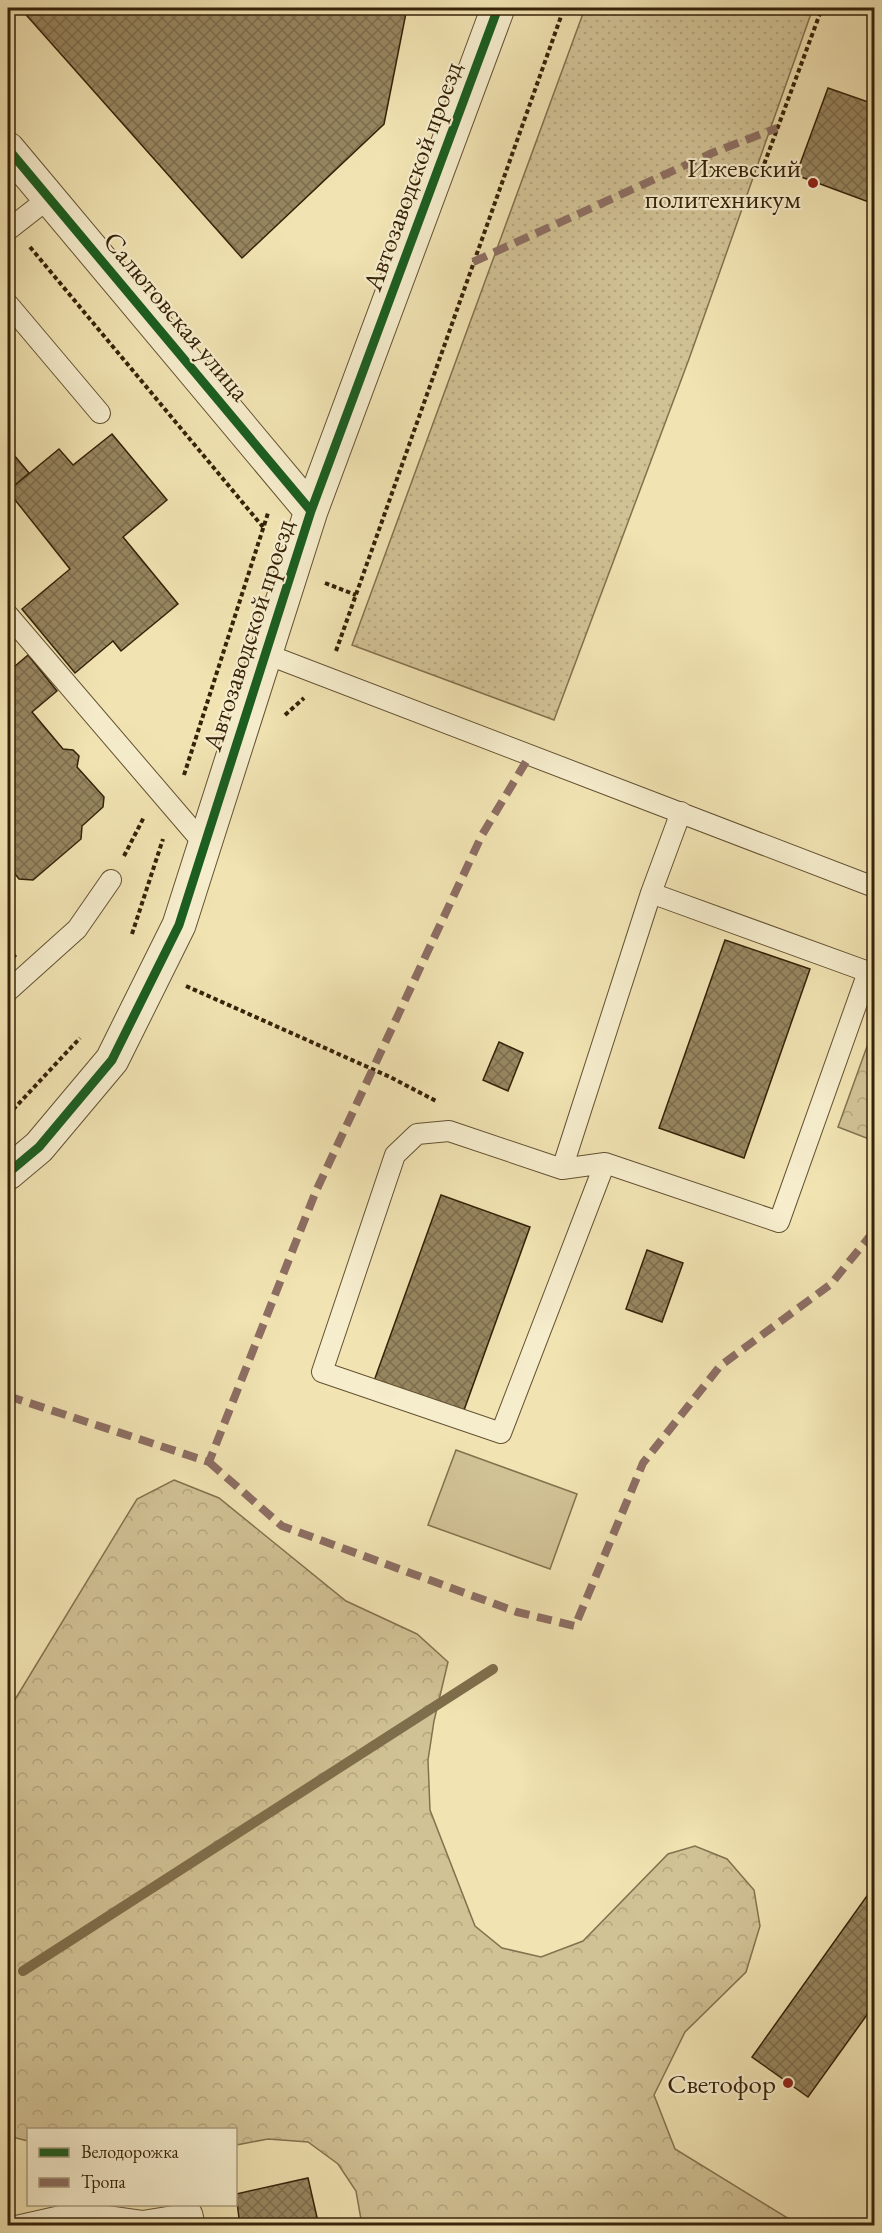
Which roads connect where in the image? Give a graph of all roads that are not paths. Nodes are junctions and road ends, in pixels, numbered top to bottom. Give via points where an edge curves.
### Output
1 (498, 8) edge
2 (8, 149) edge
3 (49, 198) junction
4 (10, 228) edge
5 (8, 304) edge
6 (100, 413) dead end
7 (311, 511) junction
8 (8, 615) edge
9 (266, 654) junction
10 (681, 812) junction
11 (205, 845) junction
12 (111, 880) road end
13 (874, 887) edge
14 (651, 893) junction
15 (872, 973) edge
16 (8, 991) edge
17 (604, 1163) junction
18 (562, 1169) junction
19 (8, 1173) edge
20 (16, 2226) edge
21 (195, 2226) edge

1 - 7 street, Автозаводской проезд
2 - 3 street, Салютовская улица
3 - 4 lane
3 - 7 street, Салютовская улица
5 - 6 lane
7 - 9 street, Автозаводской проезд
8 - 11 lane
9 - 10 lane
9 - 11 street, Автозаводской проезд
10 - 13 lane
10 - 14 lane
11 - 19 street, Автозаводской проезд via 179,925 112,1060 39,1147
12 - 16 lane via 77,929
14 - 15 lane
14 - 18 lane
15 - 17 lane via 779,1222
17 - 18 lane
17 - 18 lane via 501,1433 322,1372 394,1155 417,1134 449,1131
20 - 21 lane via 78,2212 142,2221 192,2213

